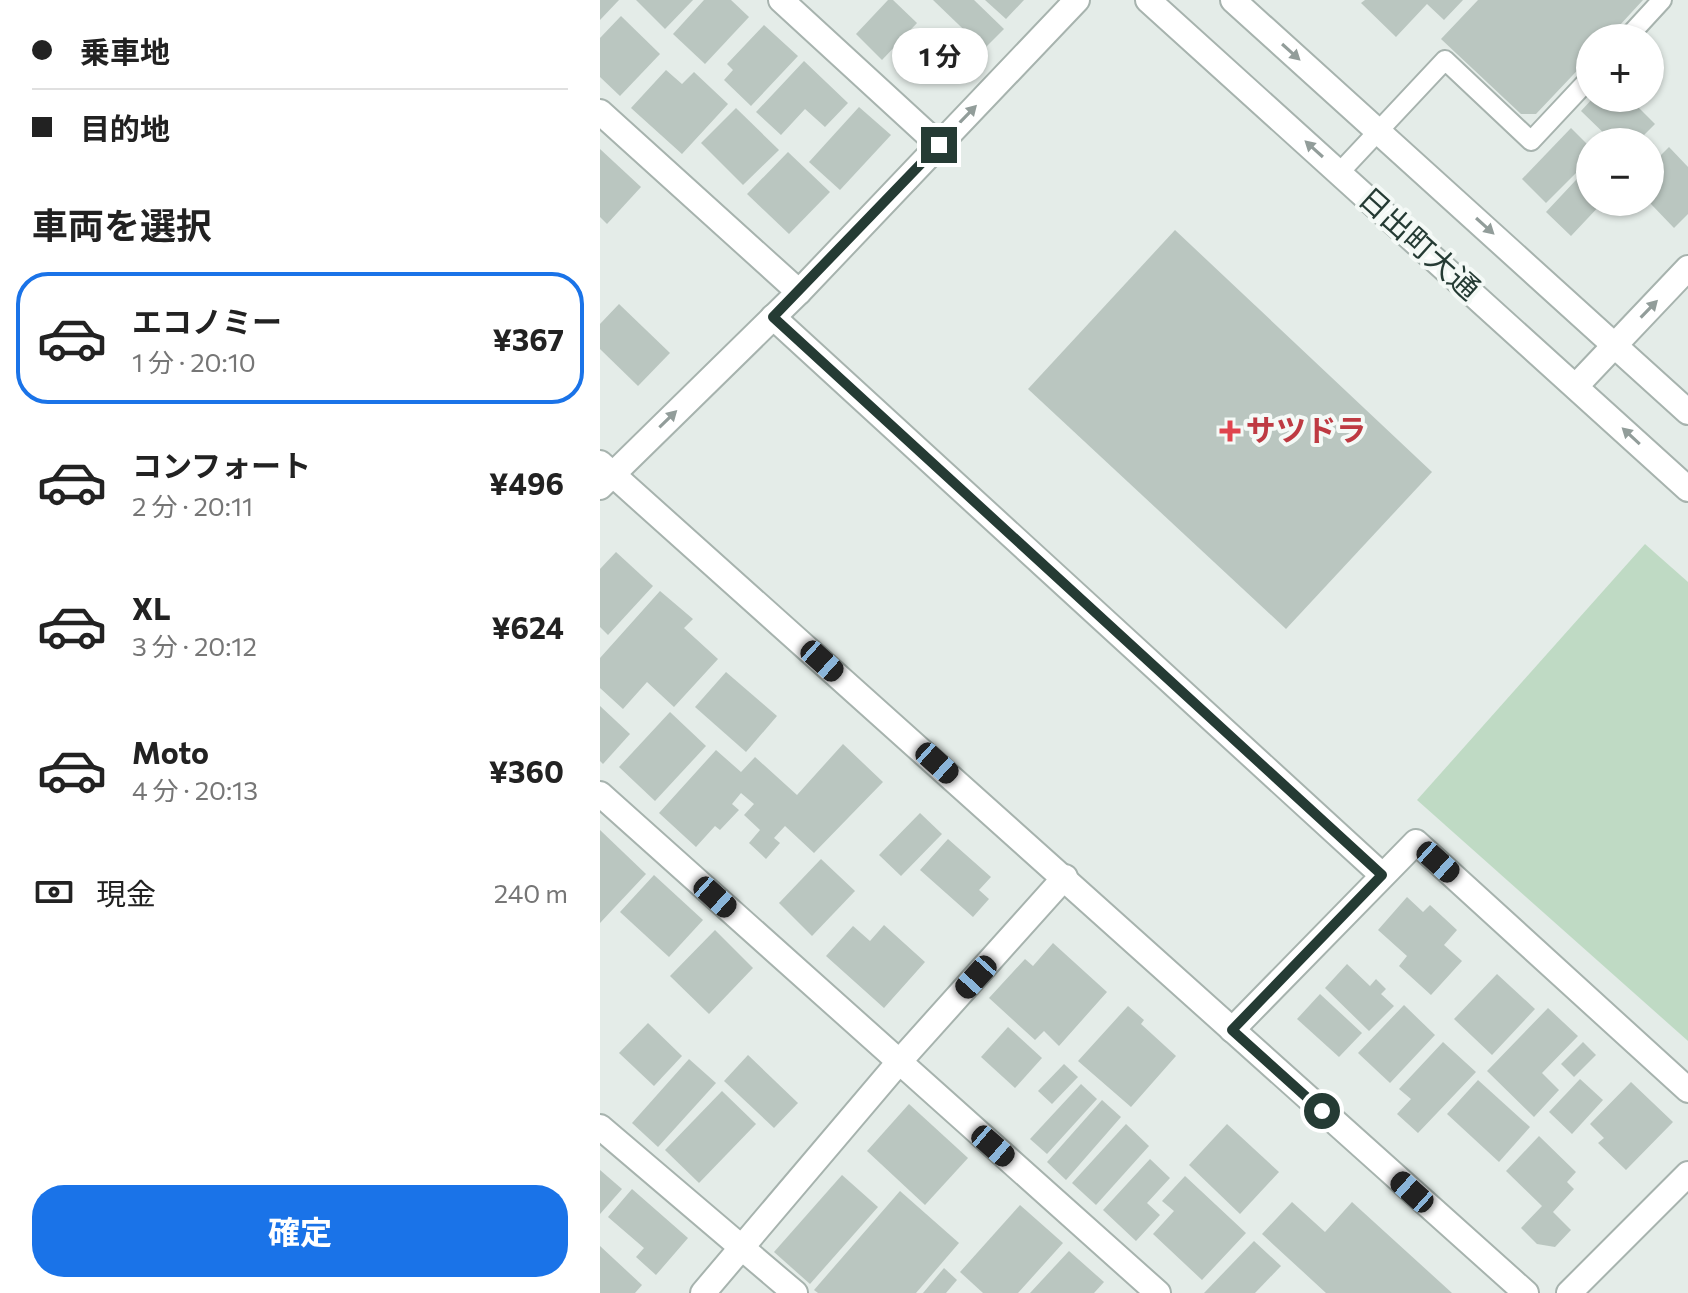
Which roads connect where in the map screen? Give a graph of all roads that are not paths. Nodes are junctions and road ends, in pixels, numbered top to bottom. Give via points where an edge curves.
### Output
1 (781, 0) edge
2 (1077, 0) edge
3 (1148, 0) edge
4 (1233, 0) edge
5 (1662, 0) edge
6 (1640, 24) edge
7 (1576, 93) edge
8 (600, 112) edge
9 (1378, 131) junction
10 (939, 145) junction
11 (1340, 172) junction
12 (1688, 268) edge
13 (799, 292) junction
14 (773, 317) junction
15 (1615, 343) junction
16 (1576, 386) junction
17 (1688, 412) edge
18 (604, 475) edge
19 (1688, 489) edge
20 (600, 794) edge
21 (1382, 875) junction
22 (1065, 877) junction
23 (1232, 1030) junction
24 (899, 1062) junction
25 (1688, 1090) edge
26 (600, 1127) edge
27 (1688, 1174) edge
28 (743, 1247) junction
29 (703, 1293) edge
30 (795, 1293) edge
31 (1158, 1293) edge
32 (1526, 1293) edge
33 (1569, 1293) edge

1 - 10 street
10 -> 2 street
11 -> 3 street, 日出町大通
4 -> 9 street, 日出町大通
5 - 6 lane
7 - 9 lane via 1531,141 1445,60
8 - 13 street
9 - 11 lane
9 -> 15 street, 日出町大通
10 - 13 street
11 - 16 street, 日出町大通
15 -> 12 street
13 - 14 street
18 -> 14 street
14 - 21 street
15 - 16 street
15 - 17 street, 日出町大通
19 -> 16 street, 日出町大通
18 - 22 street
20 - 24 street
21 - 23 street
21 - 25 street via 1416,842
22 - 23 street
22 - 24 street
23 - 32 street
24 - 28 street
24 - 31 street
26 - 28 street
27 - 33 street
28 - 29 street
28 - 30 street

